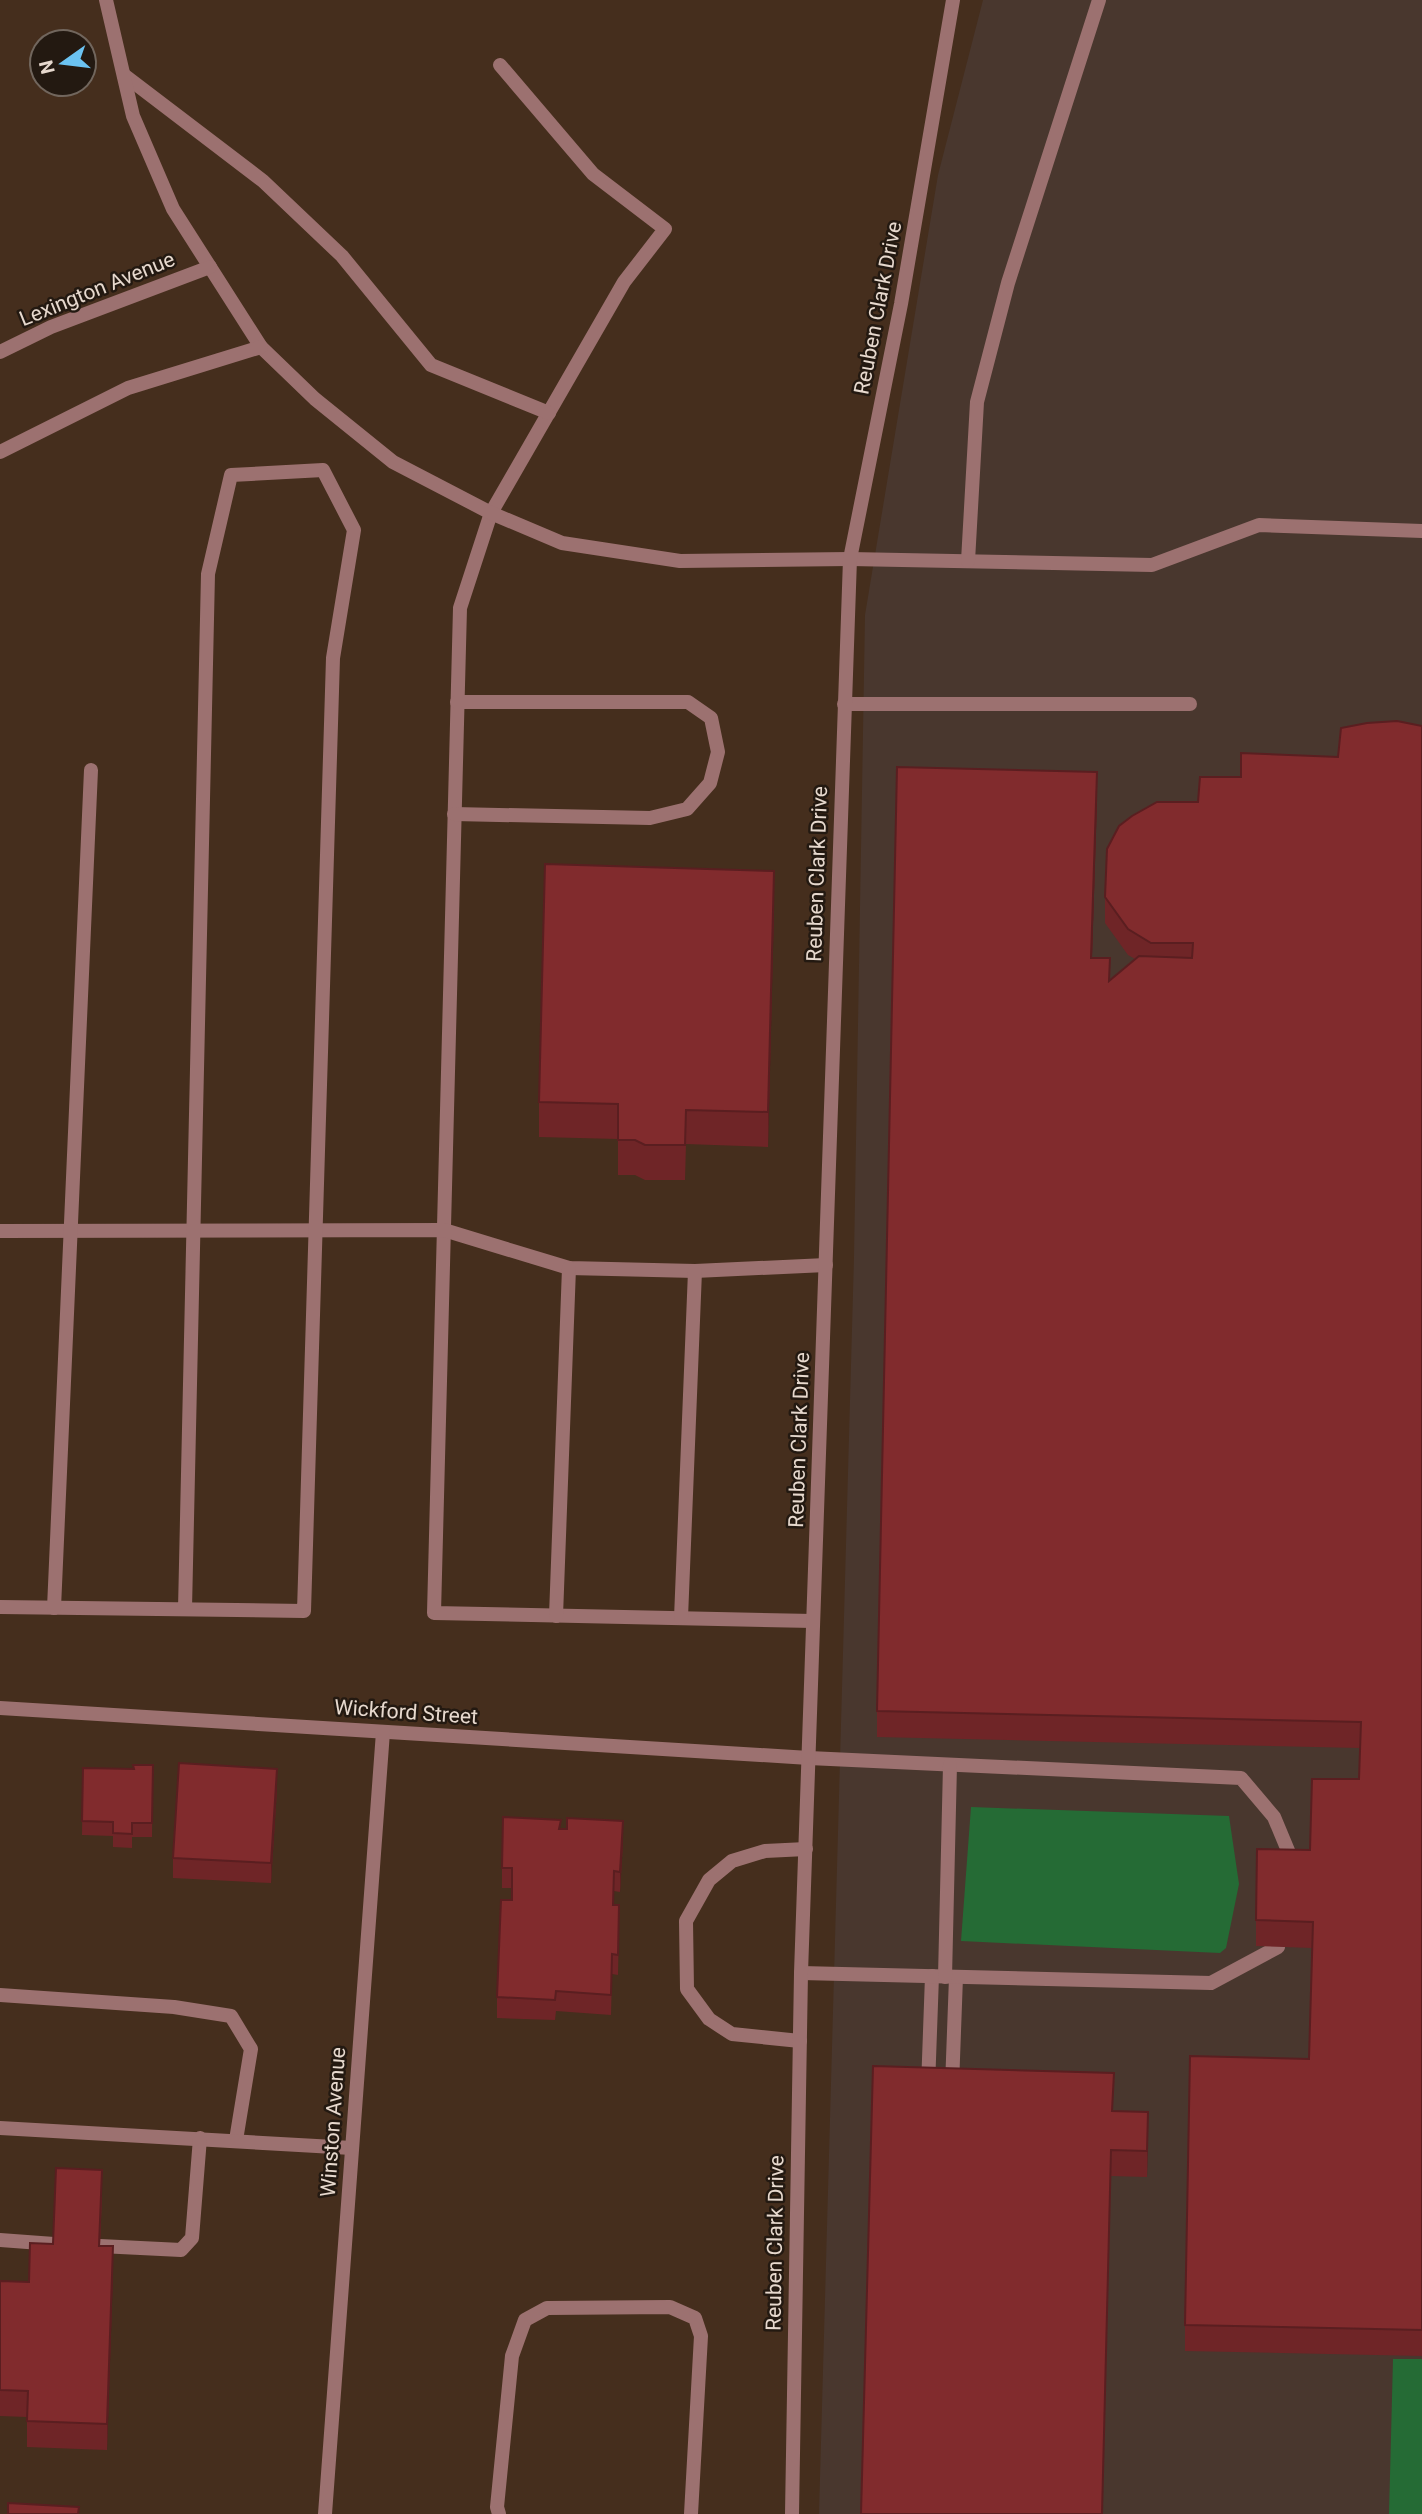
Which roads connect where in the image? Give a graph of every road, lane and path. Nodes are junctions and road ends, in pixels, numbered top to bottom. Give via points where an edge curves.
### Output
1 (106, 0) edge
2 (953, 0) edge
3 (1099, 0) edge
4 (500, 65) dead end
5 (124, 75) junction
6 (210, 267) junction
7 (261, 347) junction
8 (0, 352) edge
9 (549, 413) junction
10 (0, 452) edge
11 (491, 513) junction
12 (1422, 531) edge
13 (850, 559) junction
14 (968, 561) junction
15 (457, 702) junction
16 (844, 704) junction
17 (1191, 705) dead end
18 (91, 770) dead end
19 (454, 814) junction
20 (444, 1230) junction
21 (0, 1231) edge
22 (71, 1231) junction
23 (193, 1231) junction
24 (316, 1231) junction
25 (826, 1265) junction
26 (569, 1268) junction
27 (695, 1271) junction
28 (0, 1607) edge
29 (54, 1608) junction
30 (185, 1609) junction
31 (556, 1616) junction
32 (681, 1618) junction
33 (813, 1621) junction
34 (0, 1708) edge
35 (383, 1732) junction
36 (808, 1758) junction
37 (950, 1765) junction
38 (806, 1849) junction
39 (1298, 1876) edge
40 (1278, 1947) edge
41 (801, 1973) junction
42 (944, 1977) junction
43 (0, 1995) edge
44 (800, 2041) junction
45 (928, 2094) edge
46 (952, 2094) edge
47 (0, 2128) edge
48 (200, 2138) junction
49 (236, 2140) junction
50 (352, 2148) junction
51 (0, 2240) edge
52 (54, 2244) edge
53 (100, 2246) edge
54 (325, 2514) edge
55 (499, 2514) edge
56 (691, 2514) edge
57 (792, 2514) edge

1 - 5 street
2 - 13 street, Reuben Clark Drive via 901,304
3 - 14 street via 1008,283 976,402
4 - 9 street via 593,174 665,229 624,282
5 - 6 street via 133,116 173,209
5 - 9 street via 263,181 342,256 431,365
6 - 7 street
6 - 8 street, Lexington Avenue via 51,327
7 - 10 street via 128,388
7 - 11 street via 315,399 393,462
9 - 11 street
11 - 13 street via 562,542 680,561
11 - 15 street via 460,608
12 - 14 street via 1259,525 1152,565
13 - 14 street
13 - 16 street, Reuben Clark Drive
15 - 19 street
15 - 19 street via 688,702 711,718 718,752 710,783 687,809 650,818
16 - 17 street
16 - 25 street, Reuben Clark Drive
18 - 22 street
19 - 20 street
20 - 24 street
20 - 26 street
20 - 31 street via 435,1613
21 - 22 street
22 - 23 street
22 - 29 street
23 - 24 street
23 - 24 street via 208,574 231,475 323,470 354,530 333,659
23 - 30 street
24 - 30 street via 304,1611
25 - 27 street
25 - 33 street, Reuben Clark Drive
26 - 27 street
26 - 31 street
27 - 32 street
28 - 29 street
29 - 30 street
31 - 32 street
32 - 33 street
33 - 36 street, Reuben Clark Drive
34 - 35 street, Wickford Street
35 - 36 street, Wickford Street
35 - 50 street, Winston Avenue
36 - 37 street
36 - 38 street, Reuben Clark Drive
37 - 39 street via 1241,1778 1274,1817
37 - 42 street
38 - 41 street, Reuben Clark Drive
38 - 44 street via 765,1851 732,1861 709,1880 686,1921 687,1989 709,2020 732,2034
40 - 42 street via 1212,1983
41 - 42 street
41 - 44 street, Reuben Clark Drive
42 - 45 street
42 - 46 street
43 - 49 street via 174,2007 230,2016 251,2049
44 - 57 street, Reuben Clark Drive
47 - 48 street
48 - 49 street
48 - 53 street via 192,2238 181,2250
49 - 50 street
50 - 54 street, Winston Avenue
51 - 52 street
55 - 56 street via 512,2356 525,2320 547,2308 670,2307 695,2318 701,2336

